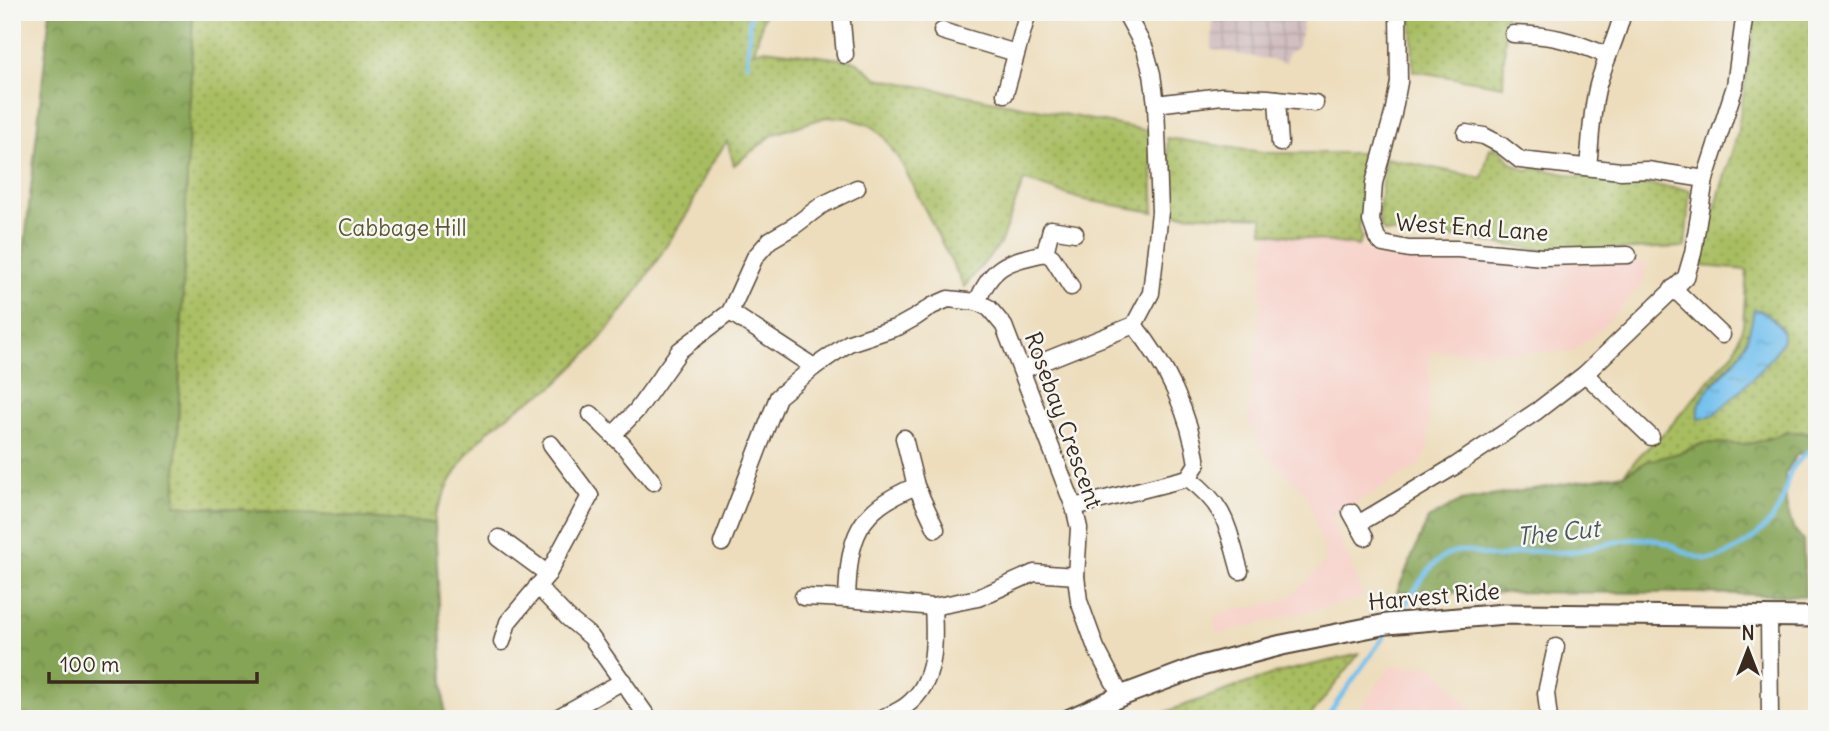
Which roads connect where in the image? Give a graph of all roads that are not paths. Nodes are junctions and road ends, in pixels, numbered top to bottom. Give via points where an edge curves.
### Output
1 (841, 12) edge
2 (1028, 12) edge
3 (1125, 12) edge
4 (1398, 12) edge
5 (1623, 12) edge
6 (1745, 12) edge
7 (942, 31) dead end
8 (1513, 34) dead end
9 (1016, 53) junction
10 (845, 55) dead end
11 (1606, 55) junction
12 (1005, 94) dead end
13 (1277, 99) junction
14 (1315, 103) dead end
15 (1156, 104) junction
16 (1466, 133) dead end
17 (1280, 143) dead end
18 (1588, 167) junction
19 (1705, 179) junction
20 (858, 188) dead end
21 (1075, 233) dead end
22 (1045, 253) junction
23 (1628, 255) dead end
24 (1071, 287) dead end
25 (1673, 288) junction
26 (977, 302) junction
27 (730, 312) junction
28 (1134, 325) junction
29 (1722, 335) dead end
30 (814, 367) junction
31 (1022, 370) junction
32 (1585, 374) junction
33 (592, 414) dead end
34 (613, 435) junction
35 (1651, 437) dead end
36 (904, 439) dead end
37 (551, 444) dead end
38 (1188, 478) junction
39 (653, 482) dead end
40 (916, 486) junction
41 (1074, 507) junction
42 (1358, 524) dead end
43 (936, 530) dead end
44 (499, 538) dead end
45 (722, 543) dead end
46 (1240, 570) dead end
47 (1076, 576) junction
48 (542, 580) junction
49 (803, 597) dead end
50 (847, 599) junction
51 (933, 607) junction
52 (1769, 617) junction
53 (1817, 617) edge
54 (502, 642) dead end
55 (1556, 647) dead end
56 (622, 681) junction
57 (1121, 696) junction
58 (555, 719) edge
59 (649, 719) edge
60 (882, 719) edge
61 (1070, 719) edge
62 (1549, 719) edge
63 (1770, 719) edge

1 - 10 street
2 - 9 street
3 - 15 street via 1145,49
4 - 23 street, West End Lane via 1399,82 1374,183 1371,221 1377,238 1383,244 1409,249 1542,257
5 - 11 street
6 - 19 street via 1735,86
7 - 9 street
8 - 11 street via 1550,35
9 - 12 street
11 - 18 street via 1597,88
13 - 14 street
13 - 15 street via 1222,96
13 - 17 street
15 - 28 street via 1160,212 1154,274
16 - 18 street via 1484,136 1520,160
18 - 19 street
19 - 25 street via 1686,277
20 - 27 street via 822,205 770,240 755,257
21 - 22 street via 1051,229
22 - 24 street
22 - 26 street via 1000,266
25 - 29 street
25 - 32 street
26 - 30 street via 948,299 898,327 849,343
26 - 31 street, Rosebay Crescent via 1004,326
27 - 30 street
27 - 34 street via 680,351
28 - 31 street
28 - 38 street via 1159,358 1193,435 1197,464
30 - 45 street via 778,397
31 - 41 street, Rosebay Crescent
32 - 35 street
32 - 42 street via 1455,466
33 - 34 street
34 - 39 street
36 - 40 street
37 - 48 street via 592,495
38 - 41 street
38 - 46 street via 1209,494 1224,516
40 - 43 street
40 - 50 street via 894,495 857,530 848,560
41 - 47 street, Rosebay Crescent via 1079,528
44 - 48 street
47 - 51 street via 1034,573 978,598
47 - 57 street, Rosebay Crescent via 1086,623
48 - 54 street via 508,622
48 - 56 street
49 - 50 street
50 - 51 street
51 - 60 street via 932,665 907,705
52 - 53 street, Harvest Ride
52 - 57 street, Harvest Ride via 1551,613 1387,624 1202,666
52 - 63 street
55 - 62 street via 1546,694
56 - 58 street
56 - 59 street
57 - 61 street, Harvest Ride

